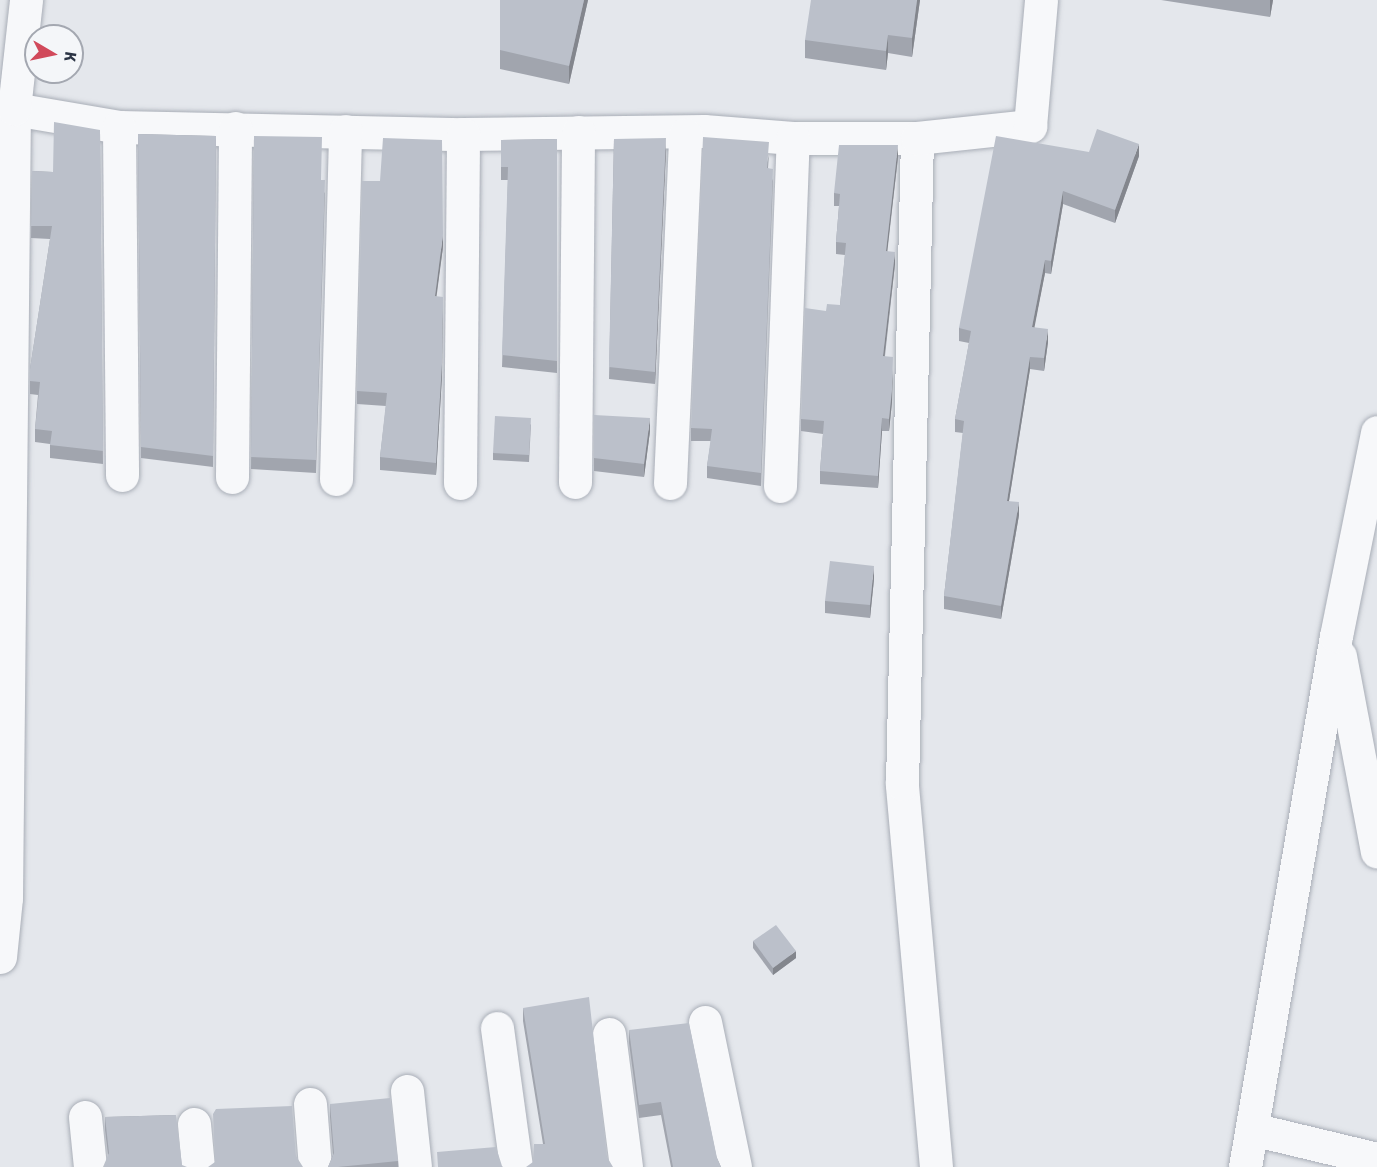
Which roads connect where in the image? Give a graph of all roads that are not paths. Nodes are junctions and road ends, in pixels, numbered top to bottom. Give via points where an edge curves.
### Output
1 (26, 0) edge
2 (1041, 0) edge
3 (14, 109) junction
4 (119, 127) junction
5 (235, 128) junction
6 (345, 131) junction
7 (578, 132) junction
8 (463, 134) junction
9 (685, 134) junction
10 (793, 138) junction
11 (917, 138) junction
12 (1377, 432) edge
13 (122, 475) dead end
14 (232, 477) dead end
15 (336, 479) dead end
16 (575, 482) dead end
17 (460, 483) dead end
18 (670, 483) dead end
19 (780, 486) dead end
20 (1336, 636) junction
21 (1377, 852) edge
22 (3, 898) edge
23 (0, 957) edge
24 (705, 1022) dead end
25 (497, 1028) dead end
26 (609, 1034) dead end
27 (407, 1091) dead end
28 (310, 1104) dead end
29 (85, 1117) dead end
30 (194, 1124) dead end
31 (1252, 1129) junction
32 (1365, 1161) edge
33 (932, 1166) edge
34 (90, 1167) edge
35 (198, 1167) edge
36 (315, 1167) edge
37 (415, 1167) edge
38 (516, 1167) edge
39 (626, 1167) edge
40 (735, 1167) edge
41 (1245, 1167) edge

1 - 3 street
2 - 11 street via 1030,126
3 - 4 street
3 - 22 street
4 - 5 street
4 - 13 street
5 - 6 street
5 - 14 street
6 - 8 street
6 - 15 street
7 - 8 street
7 - 9 street
7 - 16 street
8 - 17 street
9 - 10 street via 704,131
9 - 18 street
10 - 11 street
10 - 19 street
11 - 33 street via 902,784
12 - 20 street
20 - 21 street
20 - 31 street
22 - 23 street
24 - 40 street
25 - 38 street
26 - 39 street
27 - 37 street
28 - 36 street
29 - 34 street
30 - 35 street
31 - 32 street
31 - 41 street

